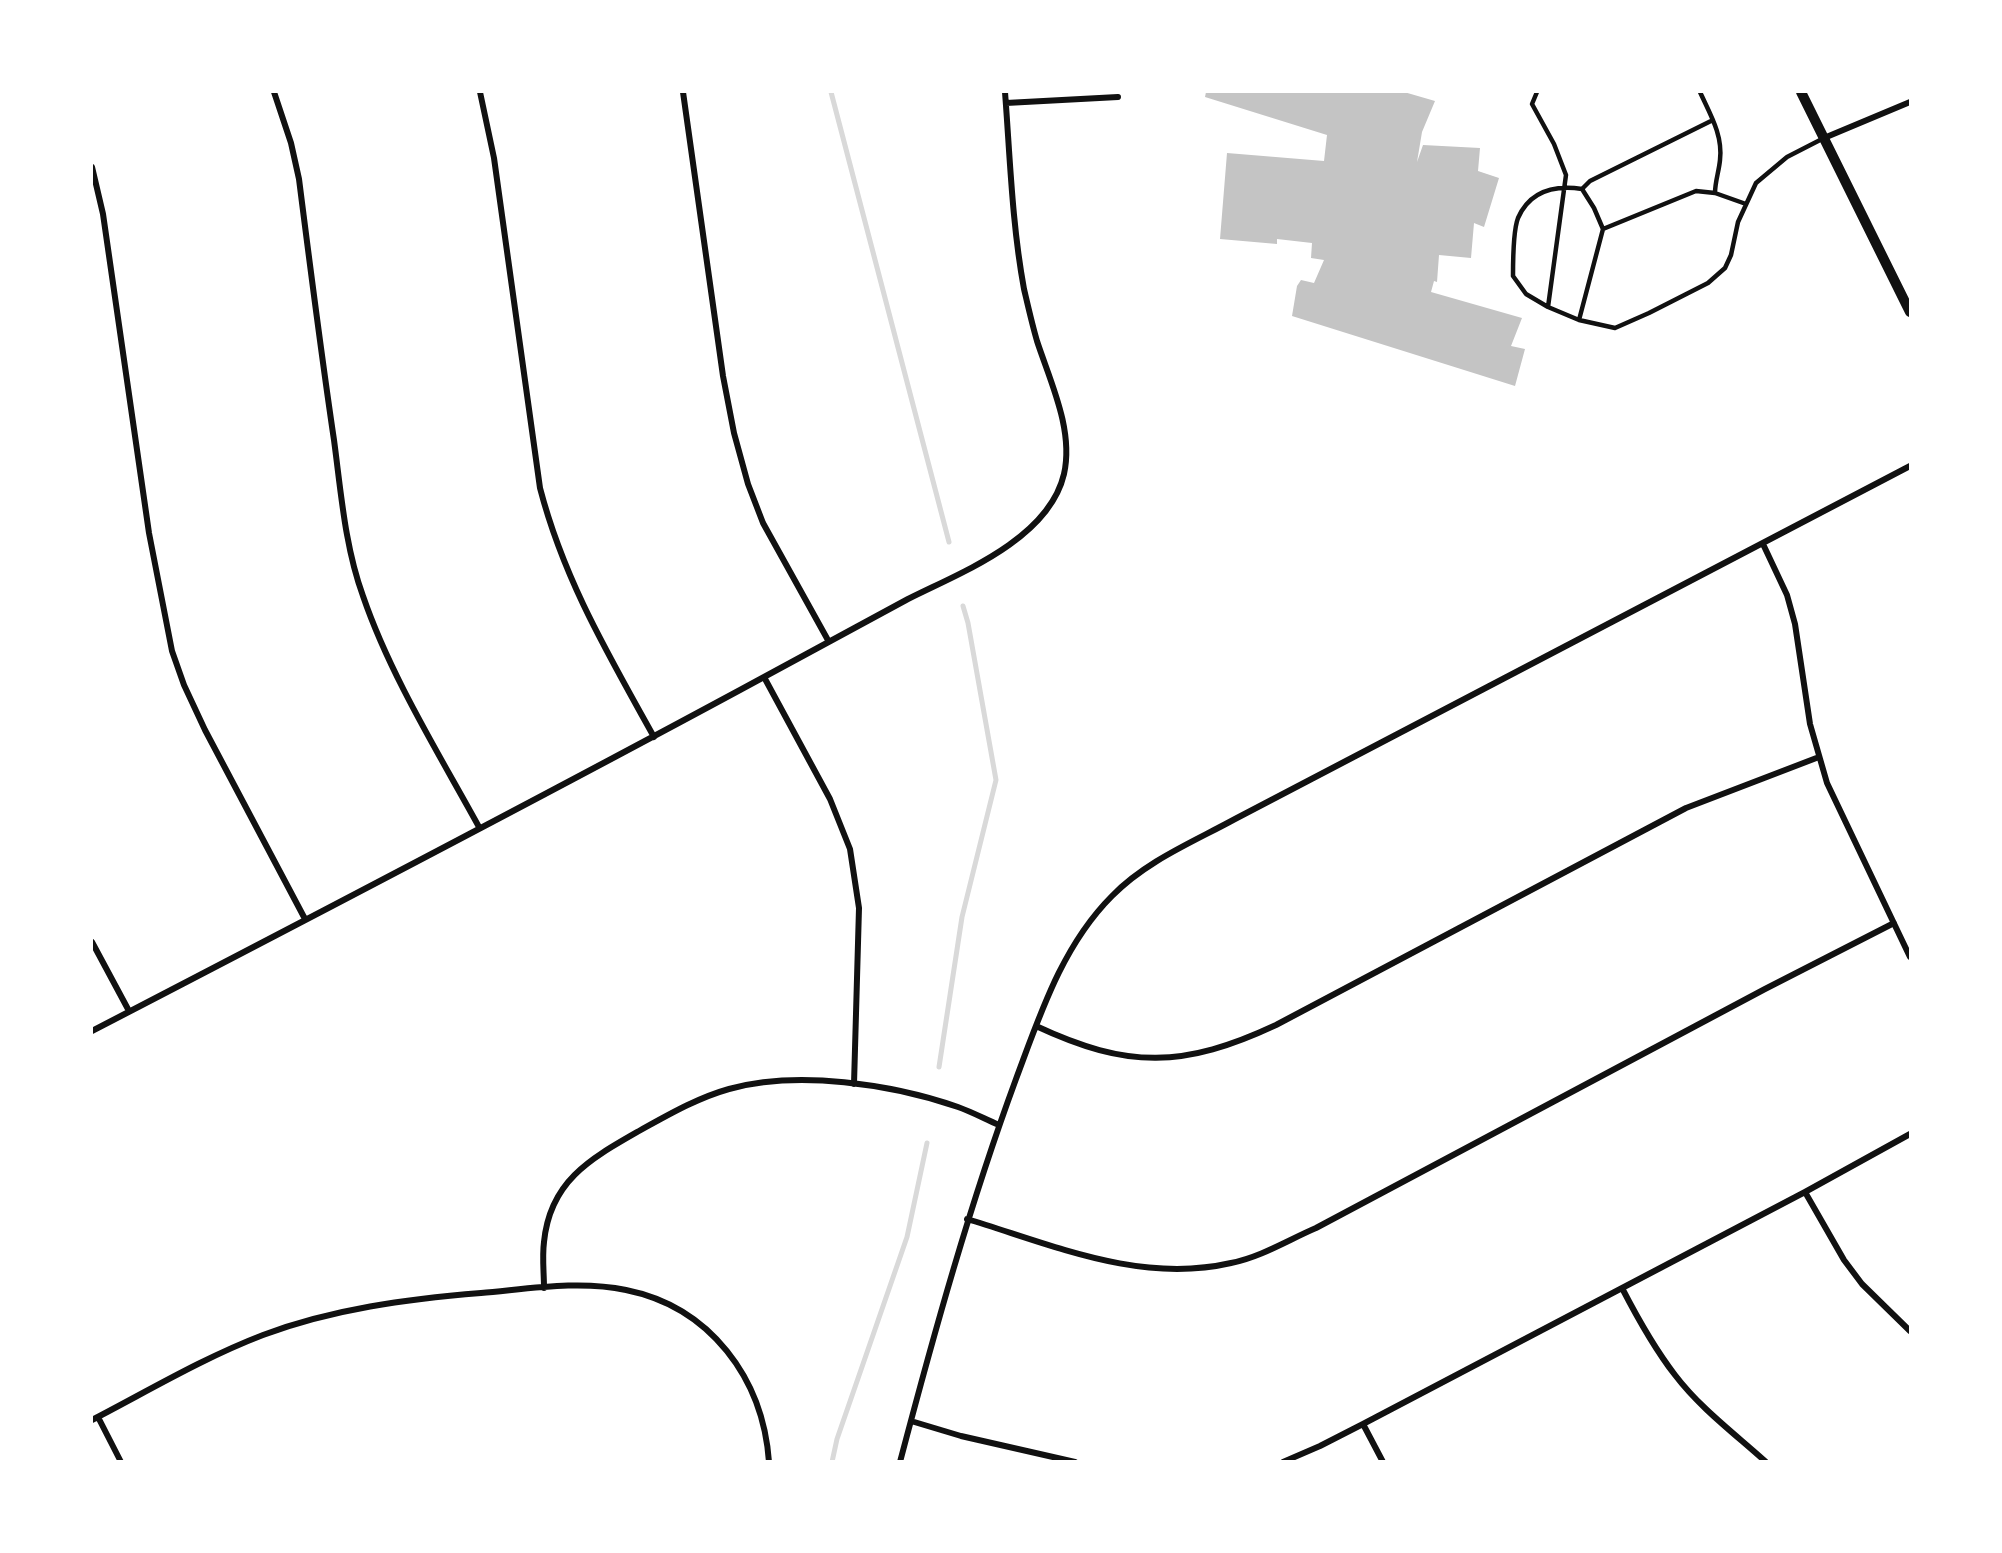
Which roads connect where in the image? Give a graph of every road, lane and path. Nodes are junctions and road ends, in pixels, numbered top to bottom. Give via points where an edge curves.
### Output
1 (274, 92) edge
2 (480, 92) edge
3 (683, 92) edge
4 (1005, 92) edge
5 (1537, 92) edge
6 (1700, 92) edge
7 (1802, 92) edge
8 (1118, 97) dead end
9 (1911, 102) edge
10 (1006, 103) junction
11 (1713, 120) junction
12 (1824, 138) junction
13 (92, 167) edge
14 (1564, 186) junction
15 (1582, 189) junction
16 (1715, 193) junction
17 (1746, 204) junction
18 (1603, 229) junction
19 (1548, 307) junction
20 (1911, 312) edge
21 (1579, 320) junction
22 (1911, 466) edge
23 (1763, 544) junction
24 (829, 642) junction
25 (764, 677) junction
26 (654, 736) junction
27 (1819, 757) junction
28 (479, 827) junction
29 (305, 919) junction
30 (1894, 923) junction
31 (92, 942) edge
32 (1911, 957) edge
33 (129, 1011) junction
34 (1036, 1026) junction
35 (92, 1031) edge
36 (854, 1084) junction
37 (999, 1125) junction
38 (1911, 1134) edge
39 (1805, 1192) junction
40 (968, 1219) junction
41 (544, 1288) junction
42 (1622, 1288) junction
43 (1911, 1331) edge
44 (98, 1417) junction
45 (92, 1420) edge
46 (910, 1421) junction
47 (1363, 1424) junction
48 (121, 1461) edge
49 (769, 1461) edge
50 (900, 1461) edge
51 (1075, 1461) edge
52 (1283, 1461) edge
53 (1383, 1461) edge
54 (1766, 1461) edge

1 - 28 street via 299,179 354,568 384,647
2 - 26 street via 494,158 540,488 550,528 591,621
3 - 24 street via 734,433 763,523
4 - 10 street
5 - 14 lane via 1532,104 1554,144 1566,175
6 - 11 lane
7 - 12 street
8 - 10 street
9 - 12 street
10 - 24 street via 1019,256 1036,337 1062,420 1064,474 1048,508 1010,545
11 - 15 lane via 1590,181
11 - 16 lane via 1719,133 1720,159
12 - 17 lane via 1787,157 1756,183
12 - 20 street
13 - 29 street via 103,214 149,533 172,651 205,730
14 - 15 lane
14 - 19 lane
14 - 19 lane via 1535,195 1518,219 1514,249 1513,276 1526,294
15 - 18 lane
16 - 17 lane
16 - 18 lane via 1696,191
17 - 21 lane via 1725,268 1708,283 1615,328
18 - 21 lane
19 - 21 lane
22 - 23 street
23 - 27 street via 1795,624
23 - 34 street via 1160,859 1112,895 1083,931
24 - 25 street
25 - 26 street
25 - 36 street via 830,799 850,849 859,908
26 - 28 street
27 - 30 street via 1837,807
27 - 34 street via 1686,808 1276,1025 1215,1049 1167,1059 1111,1054
28 - 29 street
29 - 33 street
30 - 32 street
30 - 40 street via 1316,1228 1253,1257 1192,1269 1138,1268
31 - 33 street
33 - 35 street
34 - 37 street
36 - 37 street via 929,1098
36 - 41 street via 787,1080 729,1089 669,1114 600,1153 577,1172 552,1204 543,1245
37 - 40 street
38 - 39 street
39 - 42 street
39 - 43 street via 1862,1284
40 - 46 street
41 - 44 street via 382,1305 296,1324 220,1354
41 - 49 street via 597,1286 626,1290 654,1298 694,1320 720,1343 749,1383 760,1408
42 - 47 street
42 - 54 street via 1676,1377
44 - 45 street
44 - 48 street
46 - 50 street
46 - 51 street
47 - 52 street
47 - 53 street

